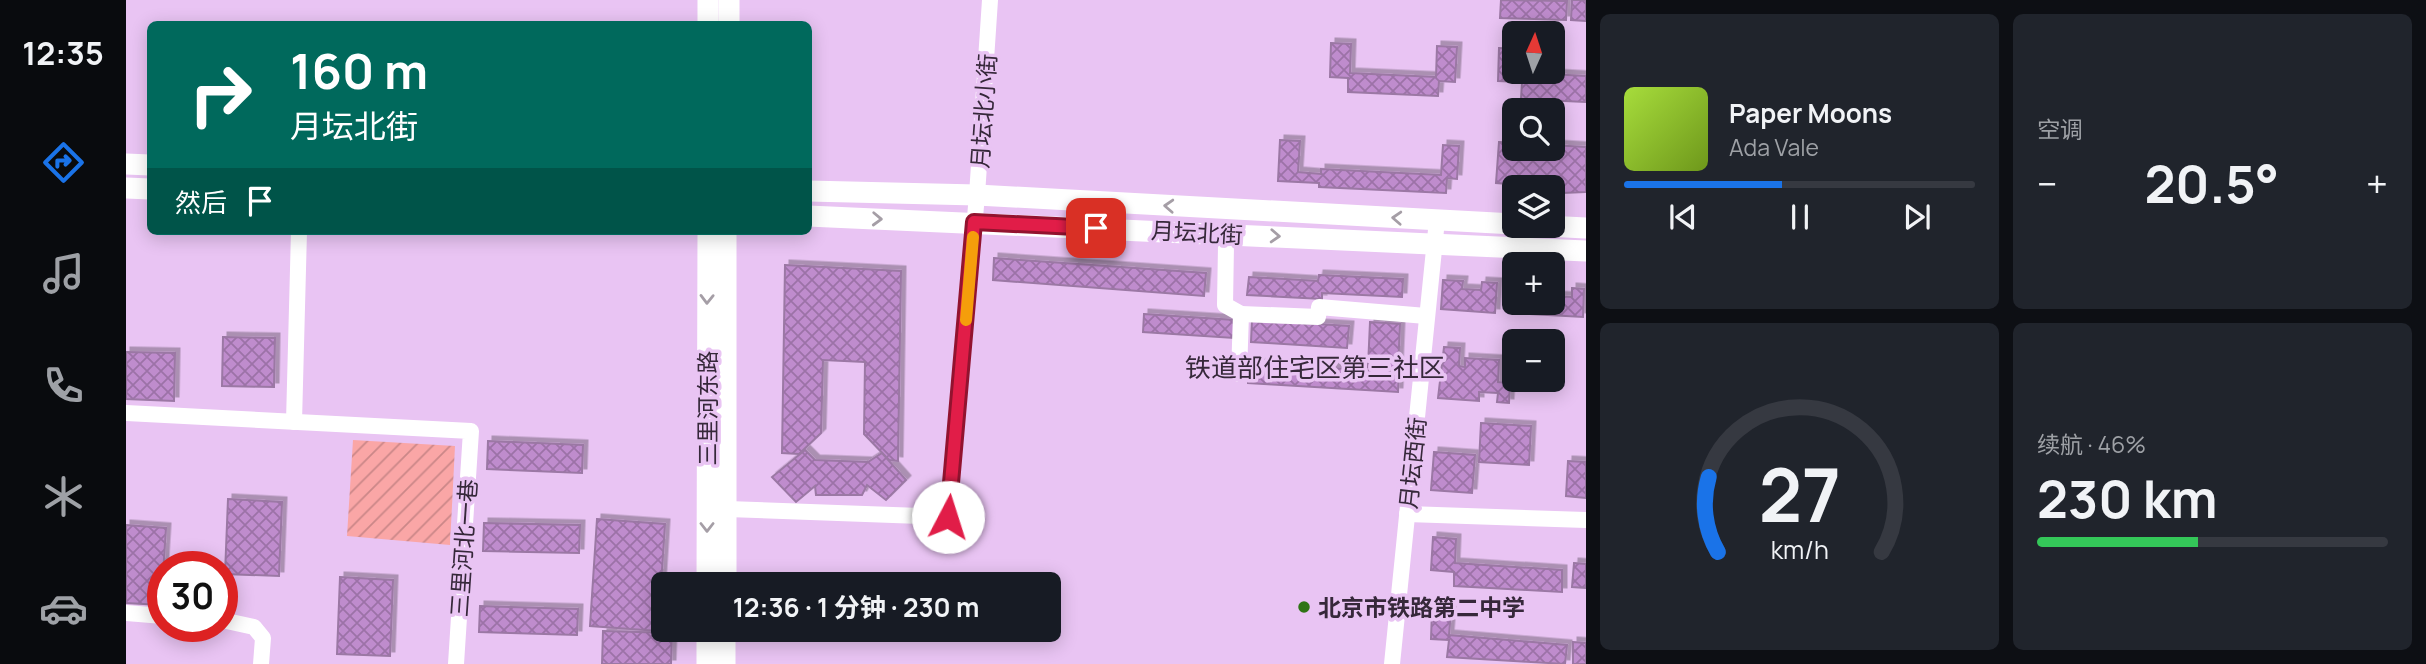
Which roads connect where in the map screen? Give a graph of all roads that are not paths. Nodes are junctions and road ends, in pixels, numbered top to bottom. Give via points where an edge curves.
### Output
1 (708, 0) edge
2 (729, 0) edge
3 (990, 0) edge
4 (708, 21) edge
5 (729, 21) edge
6 (126, 164) edge
7 (147, 165) edge
8 (126, 188) edge
9 (147, 189) edge
10 (812, 191) edge
11 (977, 195) junction
12 (812, 216) edge
13 (1437, 220) junction
14 (974, 222) junction
15 (1502, 223) edge
16 (1565, 227) edge
17 (1586, 228) edge
18 (1224, 234) junction
19 (299, 235) edge
20 (708, 235) edge
21 (726, 235) edge
22 (1437, 243) junction
23 (1586, 251) edge
24 (1241, 314) junction
25 (1426, 316) junction
26 (1239, 374) dead end
27 (126, 413) edge
28 (294, 422) junction
29 (727, 509) junction
30 (1407, 513) junction
31 (1586, 520) edge
32 (707, 572) edge
33 (726, 572) edge
34 (126, 613) edge
35 (147, 615) edge
36 (238, 624) edge
37 (707, 642) edge
38 (725, 642) edge
39 (261, 664) edge
40 (456, 664) edge
41 (706, 664) edge
42 (724, 664) edge
43 (1392, 664) edge

1 - 4 main road
2 - 5 main road
3 - 11 street, 月坛北小街
6 - 7 main road
8 - 9 main road
10 - 11 main road, 月坛北街
13 -> 11 main road, 月坛北街
11 - 14 street, 月坛北小街
12 -> 14 main road, 月坛北街
13 - 15 main road, 月坛北街
13 - 22 street, 月坛西街
14 - 18 main road, 月坛北街
14 - 29 street, 月坛北小街 via 948,517
16 - 17 main road
18 -> 22 main road, 月坛北街
18 - 24 street via 1225,305
19 - 28 street
20 -> 32 main road, 三里河东路
21 - 29 main road, 三里河东路
22 - 23 main road, 月坛北街
22 - 25 street, 月坛西街
24 - 25 street via 1318,317 1319,307
24 - 26 street
25 - 30 street, 月坛西街
27 - 28 street
28 - 40 street, 三里河北一巷 via 471,431
29 - 33 main road, 三里河东路
30 - 31 street
30 - 43 street, 月坛西街
34 - 35 street
36 - 39 street via 254,627 263,638
37 - 41 main road
38 - 42 main road

